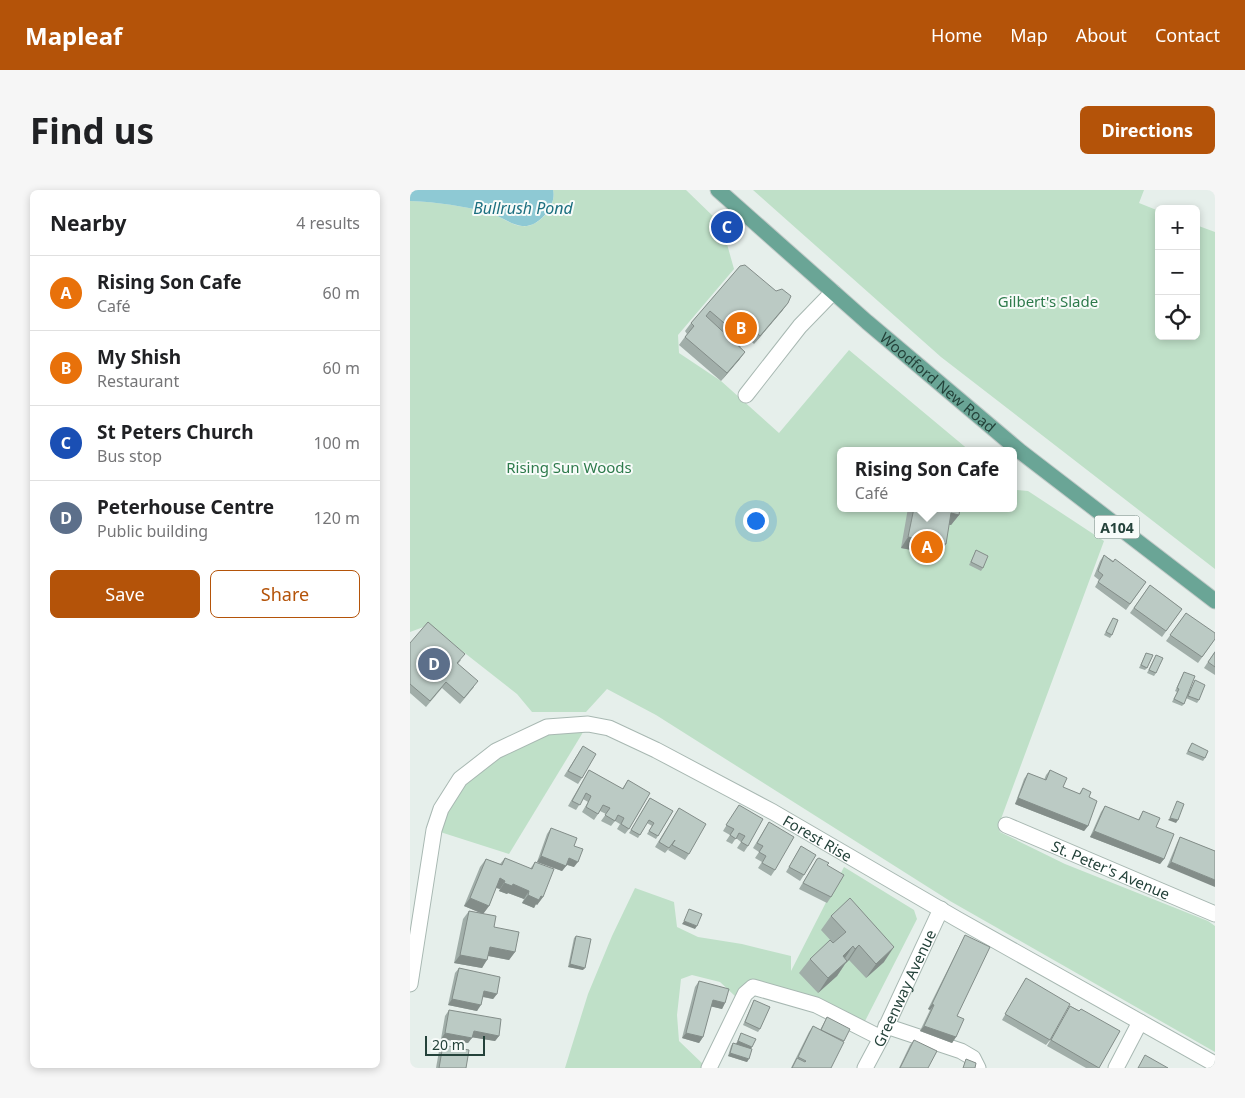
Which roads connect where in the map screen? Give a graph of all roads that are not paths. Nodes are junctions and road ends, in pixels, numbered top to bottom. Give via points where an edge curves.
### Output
1 (718, 190) edge
2 (833, 292) junction
3 (746, 395) dead end
4 (1015, 447) edge
5 (1017, 449) edge
6 (1215, 601) edge
7 (1006, 825) dead end
8 (942, 909) junction
9 (415, 911) edge
10 (1215, 914) edge
11 (410, 984) edge
12 (1140, 1022) junction
13 (884, 1032) junction
14 (1215, 1064) edge
15 (709, 1068) edge
16 (865, 1068) edge
17 (978, 1068) edge
18 (1116, 1068) edge

1 - 2 main road, Woodford New Road / A104
2 - 3 street via 800,326
2 - 4 main road, Woodford New Road / A104
5 - 6 main road, Woodford New Road / A104
7 - 10 street, St. Peter's Avenue
8 - 9 street, Forest Rise via 773,812 656,750 609,728 588,724 547,727 496,751 460,779 441,810 434,830
8 - 12 street, Forest Rise
8 - 13 street, Greenway Avenue
9 - 11 street, Forest Rise
12 - 14 street, Forest Rise
12 - 18 street
13 - 15 street via 816,1005 753,986 745,994
13 - 16 street, Greenway Avenue
13 - 17 street via 961,1052 974,1058

